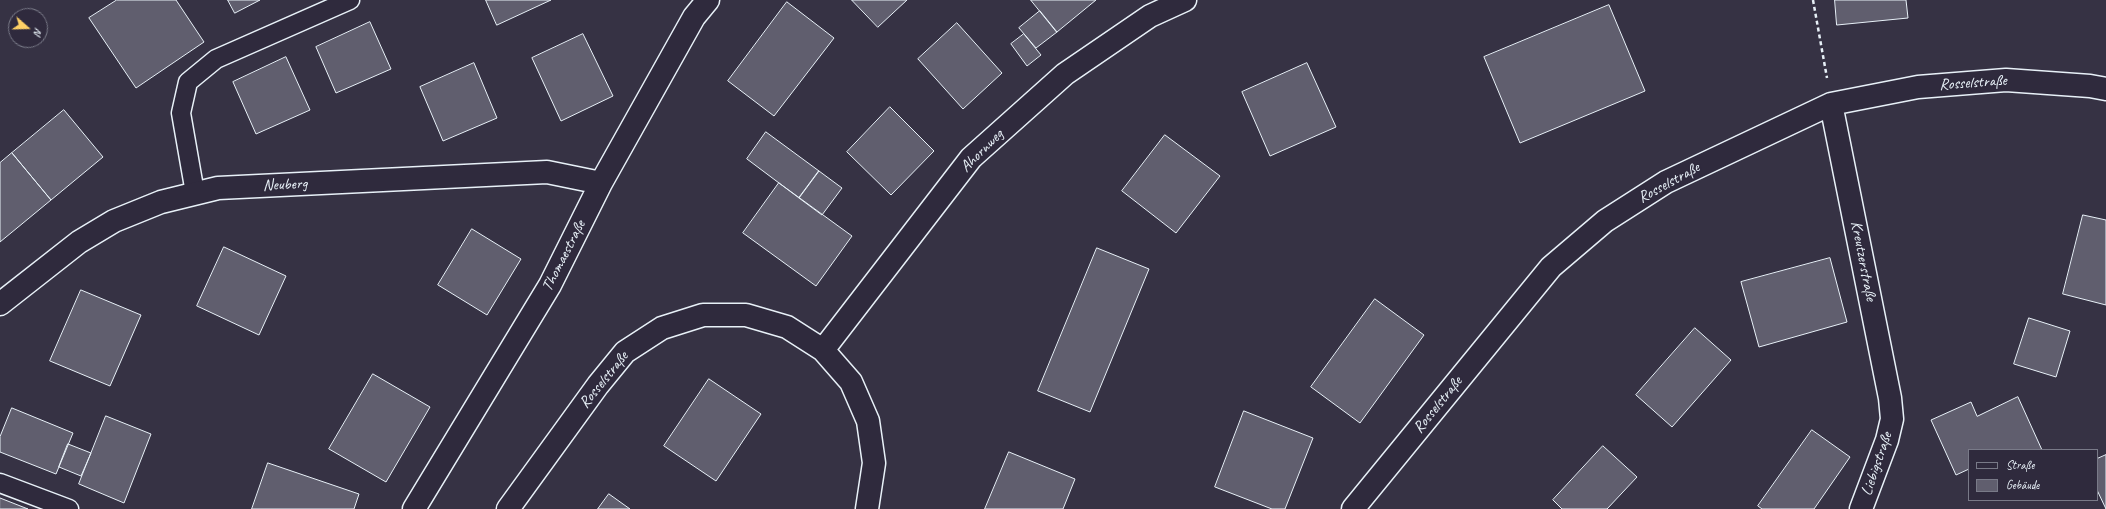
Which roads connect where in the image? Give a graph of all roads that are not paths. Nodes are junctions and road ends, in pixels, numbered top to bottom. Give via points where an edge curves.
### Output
1 (350, 0) edge
2 (708, 0) edge
3 (1185, 0) edge
4 (2106, 89) edge
5 (1831, 104) junction
6 (601, 183) junction
7 (195, 193) junction
8 (0, 304) edge
9 (823, 350) junction
10 (1892, 419) joint
11 (0, 483) edge
12 (69, 509) edge
13 (414, 509) edge
14 (508, 509) edge
15 (867, 509) edge
16 (1352, 509) edge
17 (1861, 509) edge

1 - 7 lane via 216,59 188,82 181,113
2 - 6 street, Thomaestraße via 694,17
3 - 9 street, Ahornweg via 1150,16 1065,74 971,158
4 - 5 street, Rosselstraße via 2006,80 1918,88
5 - 10 street, Kreutzerstraße via 1890,398
5 - 16 street, Rosselstraße via 1666,182 1605,221 1551,267
6 - 7 street, Neuberg via 547,172 218,188
6 - 13 street, Thomaestraße via 550,285
7 - 8 street, Neuberg via 160,202 114,221 79,242
9 - 14 street, Rosselstraße via 787,327 746,315 702,315 662,328 625,352 598,384
9 - 15 street, Rosselstraße via 851,382 868,420 874,463
10 - 17 street, Liebigstraße via 1888,440
11 - 12 lane

